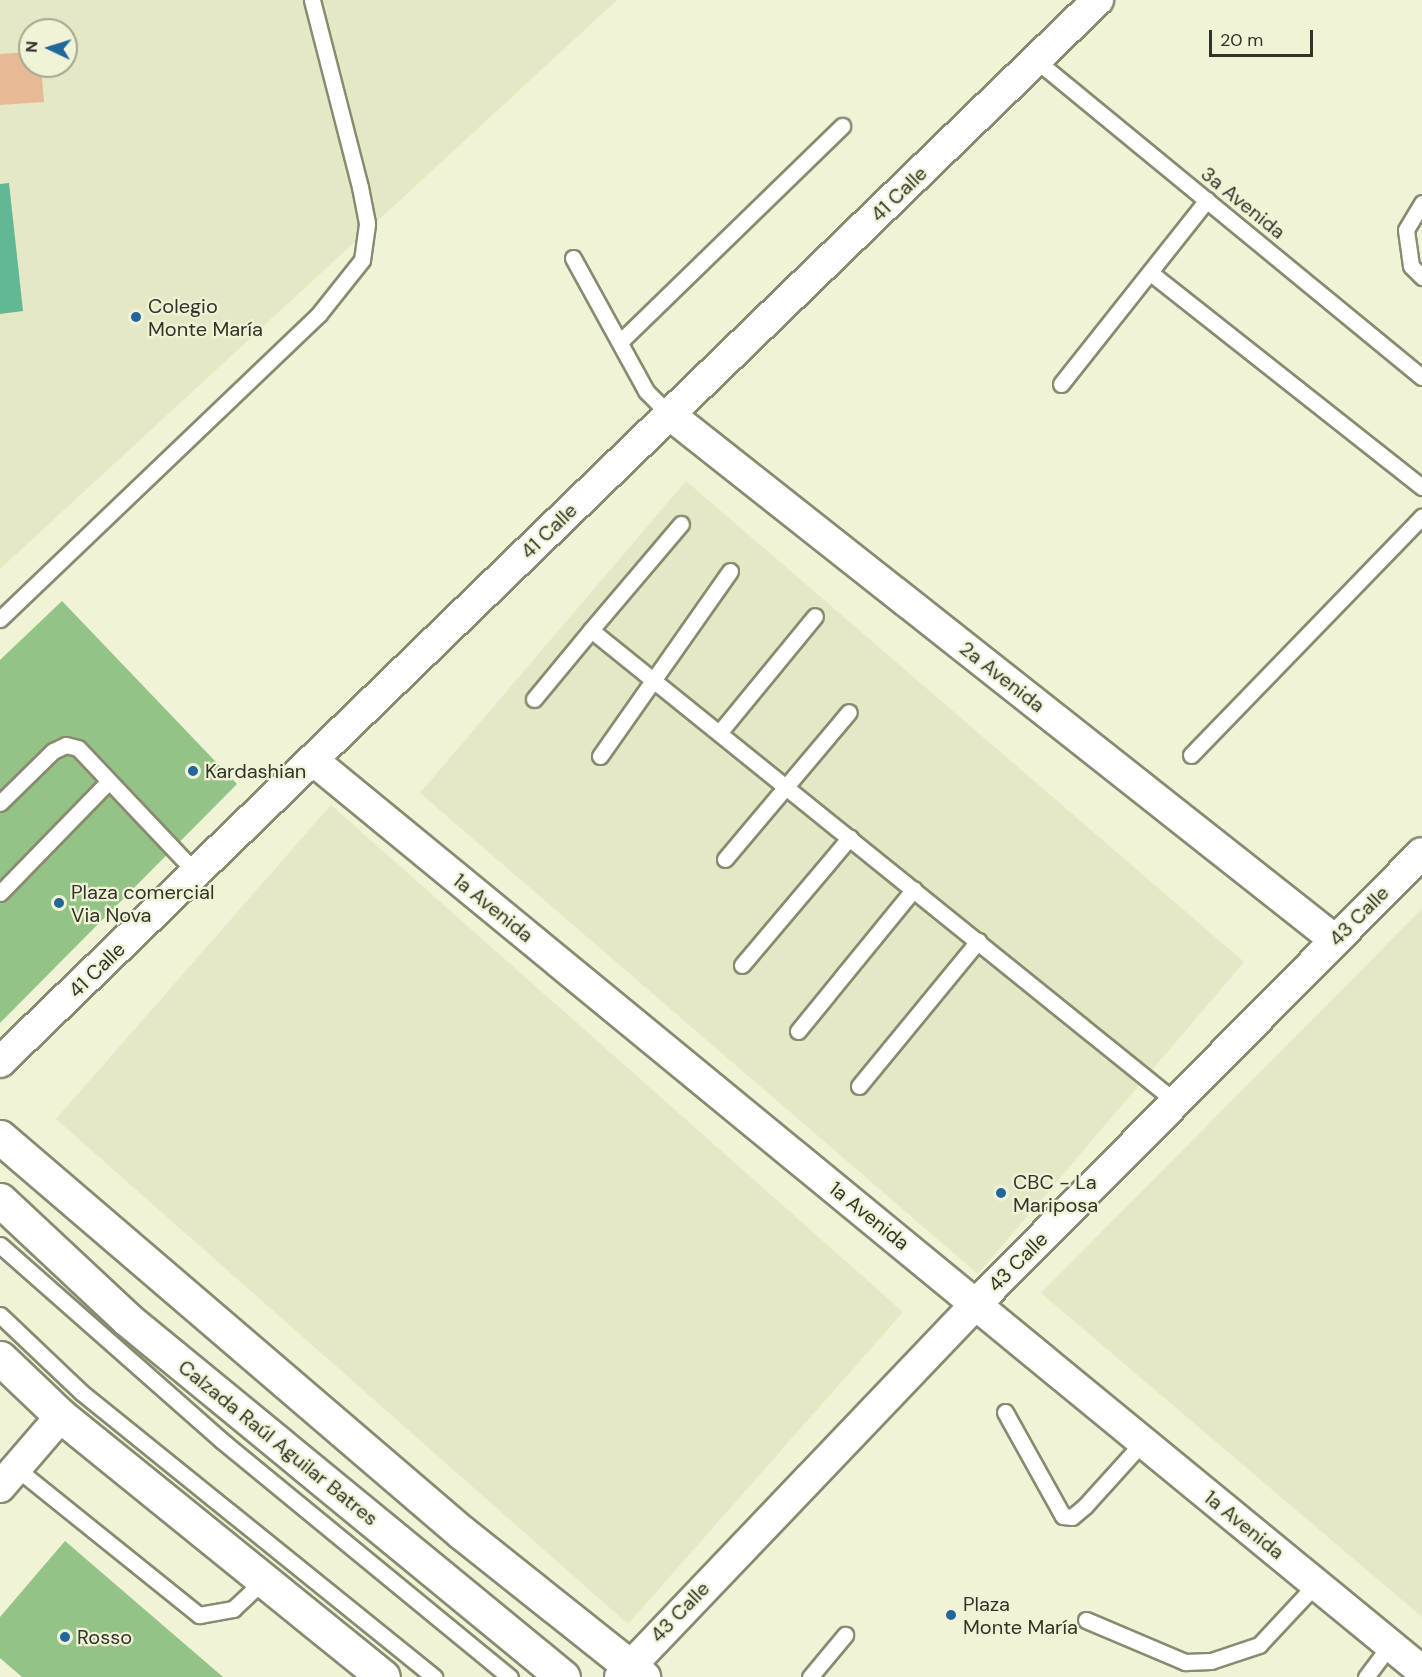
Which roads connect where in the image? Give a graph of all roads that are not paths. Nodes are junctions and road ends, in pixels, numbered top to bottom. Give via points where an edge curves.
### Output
1 (312, 0) edge
2 (1098, 0) edge
3 (1037, 61) junction
4 (842, 126) dead end
5 (1207, 200) junction
6 (1422, 203) edge
7 (573, 258) dead end
8 (1152, 274) junction
9 (1422, 277) edge
10 (620, 342) junction
11 (1422, 377) edge
12 (1061, 384) dead end
13 (669, 414) junction
14 (1422, 487) edge
15 (1422, 517) edge
16 (681, 524) dead end
17 (730, 571) dead end
18 (815, 616) dead end
19 (0, 619) edge
20 (591, 630) junction
21 (652, 677) junction
22 (534, 699) dead end
23 (849, 712) dead end
24 (719, 733) junction
25 (1191, 755) dead end
26 (600, 756) dead end
27 (314, 761) junction
28 (109, 781) junction
29 (787, 789) junction
30 (0, 803) edge
31 (850, 837) junction
32 (1422, 853) edge
33 (725, 859) dead end
34 (197, 874) junction
35 (914, 889) junction
36 (0, 893) edge
37 (1335, 940) junction
38 (978, 941) junction
39 (742, 965) dead end
40 (798, 1031) dead end
41 (0, 1062) edge
42 (859, 1086) dead end
43 (1176, 1102) junction
44 (0, 1137) edge
45 (0, 1200) edge
46 (0, 1245) edge
47 (976, 1304) junction
48 (0, 1315) edge
49 (0, 1359) edge
50 (1005, 1412) dead end
51 (61, 1416) junction
52 (1143, 1443) junction
53 (8, 1478) edge
54 (264, 1580) junction
55 (1317, 1583) junction
56 (1086, 1620) dead end
57 (845, 1635) dead end
58 (1390, 1645) junction
59 (1422, 1671) edge
60 (630, 1673) edge
61 (383, 1677) edge
62 (434, 1677) edge
63 (510, 1677) edge
64 (563, 1677) edge
65 (810, 1677) edge
66 (1366, 1677) edge

1 - 19 lane via 360,187 366,223 362,260 319,314
2 - 3 street, 41 Calle
3 - 5 lane, 3a Avenida
3 - 13 street, 41 Calle
4 - 10 lane
5 - 8 lane
5 - 11 lane, 3a Avenida
6 - 9 lane via 1406,230 1411,266
7 - 10 lane
8 - 12 lane
8 - 14 lane
10 - 13 lane via 646,391
13 - 27 street, 41 Calle
13 - 37 street, 2a Avenida
15 - 25 lane
16 - 20 lane
17 - 21 lane
18 - 24 lane
20 - 21 lane
20 - 22 lane
21 - 24 lane
21 - 26 lane
23 - 29 lane
24 - 29 lane
27 - 34 street, 41 Calle
27 - 47 street, 1a Avenida
28 - 30 lane via 78,748 66,745 53,751
28 - 34 lane
28 - 36 lane
29 - 31 lane
29 - 33 lane
31 - 35 lane
31 - 39 lane
32 - 37 street, 43 Calle
34 - 41 street, 41 Calle
35 - 38 lane
35 - 40 lane
37 - 43 street, 43 Calle
38 - 42 lane
38 - 43 lane
43 - 47 street, 43 Calle
44 - 60 main road
45 - 64 main road, Calzada Raúl Aguilar Batres via 128,1319
46 - 63 lane via 221,1440
47 - 52 street, 1a Avenida
47 - 60 street, 43 Calle
48 - 62 lane via 81,1392
49 - 51 main road
50 - 52 lane via 1063,1516 1072,1517 1086,1506
51 - 53 street
51 - 54 main road
52 - 55 street, 1a Avenida
53 - 54 lane via 199,1615 233,1609
54 - 61 main road
55 - 56 lane via 1259,1645 1210,1661 1185,1662
55 - 58 street, 1a Avenida
57 - 65 lane
58 - 59 street, 1a Avenida
58 - 66 lane

